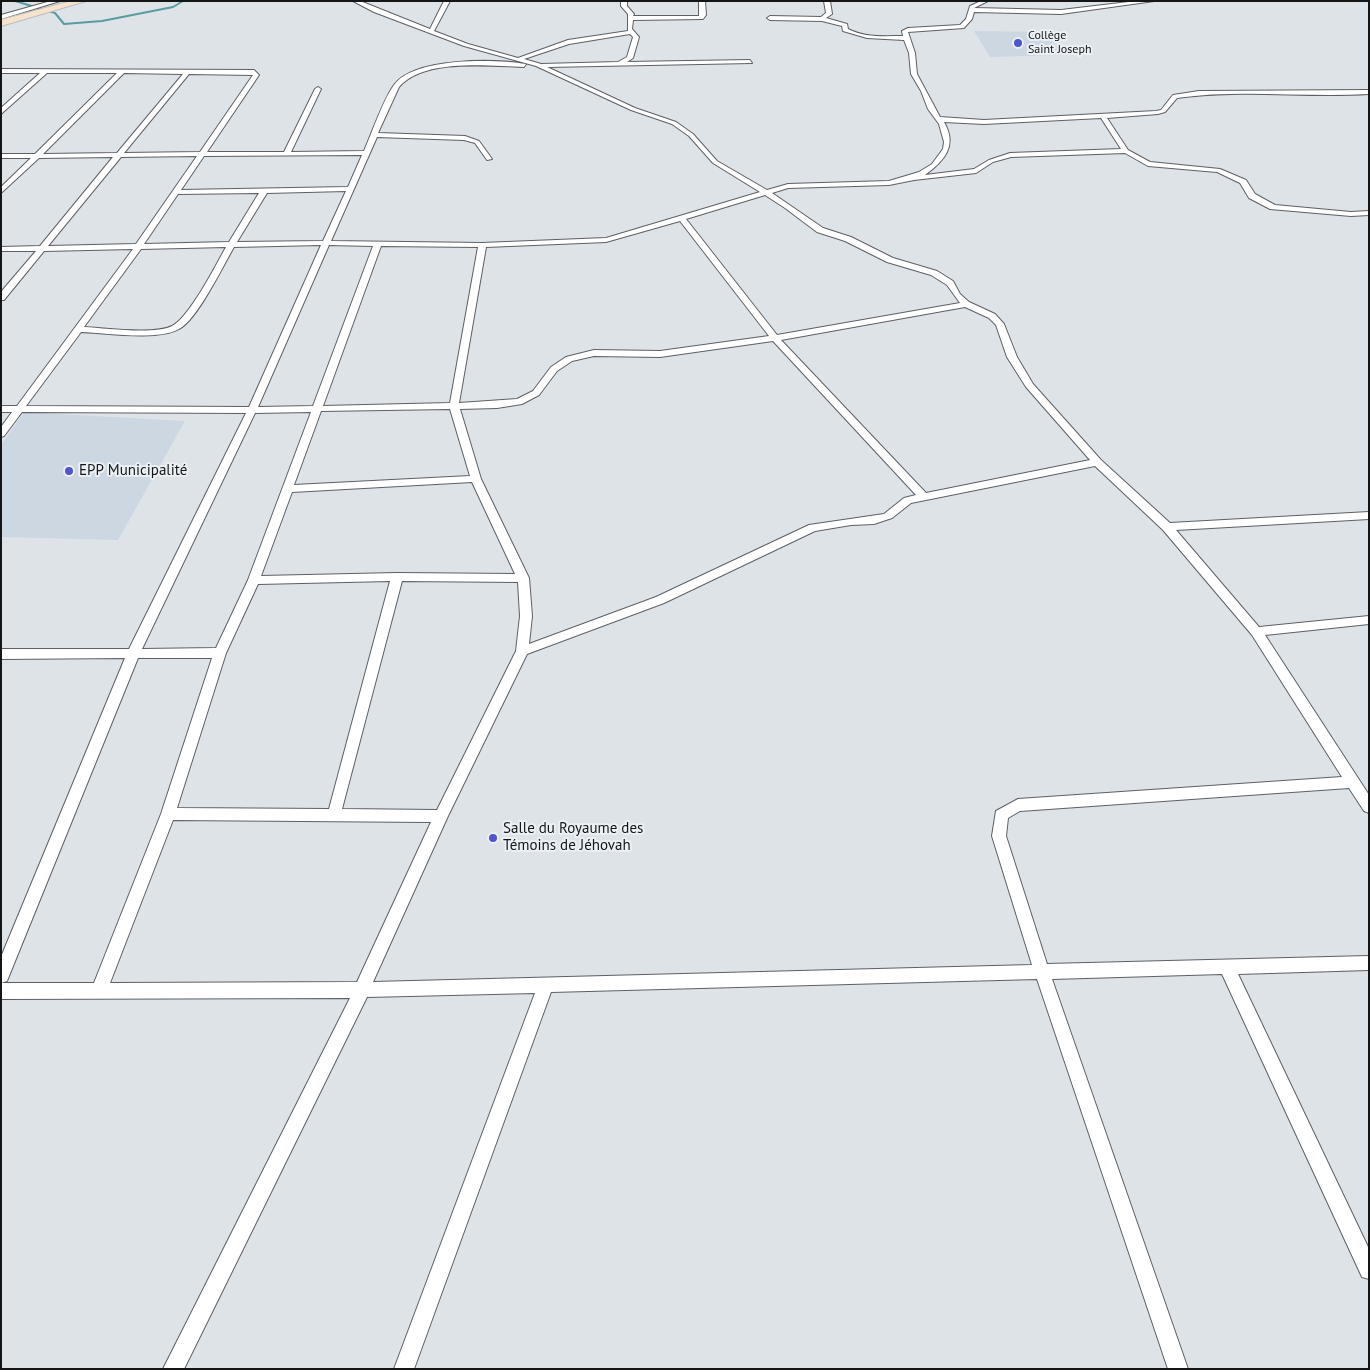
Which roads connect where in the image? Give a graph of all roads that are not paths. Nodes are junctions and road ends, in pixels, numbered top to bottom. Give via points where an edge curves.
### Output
1 (58, 1) edge
2 (82, 1) edge
3 (355, 1) edge
4 (447, 1) edge
5 (624, 1) edge
6 (702, 1) edge
7 (826, 1) edge
8 (986, 1) edge
9 (1152, 1) edge
10 (971, 10) junction
11 (1, 17) edge
12 (631, 18) junction
13 (770, 18) dead end
14 (822, 19) junction
15 (1, 23) edge
16 (431, 32) junction
17 (631, 32) junction
18 (906, 38) junction
19 (520, 59) junction
20 (750, 62) dead end
21 (538, 65) junction
22 (612, 65) junction
23 (1, 71) edge
24 (46, 71) junction
25 (122, 72) junction
26 (187, 72) junction
27 (318, 89) dead end
28 (1369, 92) edge
29 (1, 112) edge
30 (1102, 115) junction
31 (939, 119) junction
32 (375, 135) junction
33 (1126, 151) junction
34 (365, 153) junction
35 (36, 155) junction
36 (120, 155) junction
37 (201, 155) junction
38 (286, 155) junction
39 (1, 156) edge
40 (489, 159) dead end
41 (912, 178) junction
42 (350, 189) junction
43 (1, 191) edge
44 (264, 191) junction
45 (175, 192) junction
46 (766, 192) junction
47 (1369, 213) edge
48 (681, 217) junction
49 (326, 243) junction
50 (233, 245) junction
51 (377, 245) junction
52 (482, 245) junction
53 (138, 246) junction
54 (41, 248) junction
55 (1, 249) edge
56 (1, 298) edge
57 (966, 304) junction
58 (79, 329) junction
59 (776, 338) junction
60 (454, 406) junction
61 (19, 408) junction
62 (1, 409) edge
63 (318, 409) junction
64 (252, 410) junction
65 (1, 434) edge
66 (1097, 462) junction
67 (476, 479) junction
68 (286, 489) junction
69 (924, 497) junction
70 (1369, 515) edge
71 (1167, 526) junction
72 (397, 577) junction
73 (523, 578) junction
74 (254, 580) junction
75 (1369, 620) edge
76 (1256, 632) junction
77 (522, 651) junction
78 (134, 652) junction
79 (220, 653) junction
80 (1, 654) edge
81 (1352, 782) junction
82 (1369, 807) edge
83 (168, 814) junction
84 (334, 815) junction
85 (441, 816) junction
86 (1369, 963) edge
87 (1227, 967) junction
88 (1042, 972) junction
89 (1, 976) edge
90 (546, 985) junction
91 (99, 990) junction
92 (362, 990) junction
93 (1, 991) edge
94 (1369, 1270) edge
95 (173, 1369) edge
96 (404, 1369) edge
97 (1178, 1369) edge

1 - 11 street
2 - 15 main road
3 - 16 street
4 - 16 street
5 - 12 street
6 - 12 street via 701,18
7 - 14 street via 829,14
8 - 10 street
9 - 10 street via 1061,12
10 - 18 street via 962,27 908,30 905,31
12 - 17 street
13 - 14 street
14 - 18 street via 845,25 849,33
16 - 19 street
17 - 19 street via 568,42
17 - 22 street via 636,37 630,58
18 - 31 street via 912,53 914,74
19 - 21 street
20 - 22 street
21 - 22 street
21 - 32 street via 440,67 412,73 396,86
21 - 46 street via 633,109 674,123 691,135 715,162
23 - 24 street
24 - 25 street
24 - 29 street
25 - 26 street
25 - 35 street
26 - 36 street
26 - 37 street via 252,72 256,75
27 - 38 street
28 - 30 street via 1183,95 1176,96 1163,111 1156,113
30 - 31 street via 984,122
30 - 33 street
31 - 41 street via 946,149 934,165
32 - 34 street
32 - 40 street via 466,138 477,142
33 - 41 street via 1010,154 976,171
33 - 47 street via 1148,164 1204,167 1231,174 1243,182 1252,196 1273,207
34 - 38 street
34 - 42 street
35 - 36 street
35 - 39 street
35 - 43 street
36 - 37 street
36 - 54 street
37 - 38 street
37 - 45 street
41 - 46 street via 870,184 797,185
42 - 44 street
42 - 49 street
44 - 45 street
44 - 50 street
45 - 53 street
46 - 48 street
46 - 57 street via 820,230 897,262 934,273 950,283
48 - 52 street via 606,240
48 - 59 street
49 - 50 street
49 - 51 street
49 - 64 street
50 - 53 street
50 - 58 street via 181,325 154,331
51 - 52 street
51 - 63 street
52 - 60 street
53 - 54 street
53 - 58 street
54 - 55 street
54 - 56 street
57 - 59 street
57 - 66 street via 992,316 1000,324 1012,357 1029,385
58 - 61 street
59 - 60 street via 660,354 617,352 578,357 554,368 536,392 519,402
59 - 69 street
60 - 63 street
60 - 67 street
61 - 62 street
61 - 64 street
61 - 65 street
63 - 64 street
63 - 68 street
64 - 78 street
66 - 69 street
66 - 71 street
67 - 68 street
67 - 73 street
68 - 74 street
69 - 77 street via 908,500 888,516 874,520 814,528 660,600
70 - 71 street
71 - 76 street
72 - 73 street
72 - 74 street
72 - 84 street
73 - 77 street via 526,616
74 - 79 street
75 - 76 street
76 - 81 street
77 - 85 street
78 - 79 street
78 - 80 street
78 - 89 street
79 - 83 street
81 - 82 street
81 - 88 street via 1018,805 1001,815 998,836
83 - 84 street
83 - 91 street
84 - 85 street
85 - 92 street
86 - 87 street
87 - 88 street
87 - 94 street
88 - 90 street
88 - 97 street
90 - 92 street
90 - 96 street
91 - 92 street
91 - 93 street
92 - 95 street

